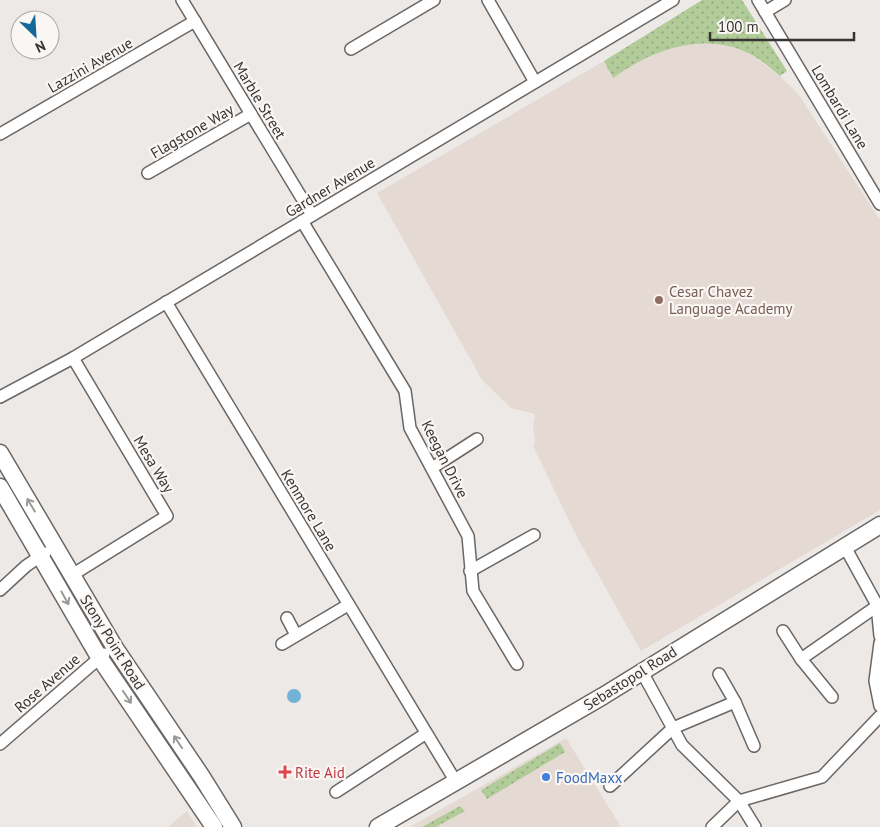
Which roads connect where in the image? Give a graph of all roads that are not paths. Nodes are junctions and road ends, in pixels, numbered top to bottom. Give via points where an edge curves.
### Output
1 (182, 0) edge
2 (434, 0) edge
3 (488, 0) edge
4 (673, 0) edge
5 (758, 0) edge
6 (785, 0) edge
7 (765, 12) junction
8 (195, 21) junction
9 (351, 49) dead end
10 (535, 82) junction
11 (251, 114) junction
12 (0, 134) edge
13 (148, 173) dead end
14 (875, 184) edge
15 (880, 204) edge
16 (312, 215) junction
17 (302, 221) junction
18 (166, 302) junction
19 (72, 358) junction
20 (0, 397) edge
21 (477, 439) dead end
22 (0, 453) edge
23 (432, 468) junction
24 (0, 487) edge
25 (880, 525) edge
26 (534, 535) dead end
27 (56, 547) junction
28 (845, 547) junction
29 (40, 556) junction
30 (470, 571) junction
31 (72, 575) junction
32 (0, 590) edge
33 (878, 604) edge
34 (348, 605) junction
35 (287, 618) dead end
36 (783, 631) dead end
37 (296, 635) junction
38 (880, 636) edge
39 (880, 643) edge
40 (282, 644) dead end
41 (115, 648) junction
42 (100, 657) junction
43 (801, 659) junction
44 (517, 664) dead end
45 (642, 672) junction
46 (719, 674) dead end
47 (832, 697) dead end
48 (735, 702) junction
49 (880, 706) edge
50 (880, 716) edge
51 (673, 728) junction
52 (425, 734) junction
53 (0, 744) edge
54 (754, 746) dead end
55 (162, 748) junction
56 (202, 777) junction
57 (456, 782) junction
58 (610, 786) dead end
59 (336, 792) dead end
60 (739, 801) junction
61 (214, 827) edge
62 (233, 827) edge
63 (378, 827) edge
64 (712, 827) edge
65 (755, 827) edge

1 - 8 street, Marble Street
2 - 9 street
3 - 10 street
4 - 10 street, Gardner Avenue
5 - 7 street, Lombardi Lane
6 - 7 street
7 - 14 street, Lombardi Lane
8 - 11 street, Marble Street
8 - 12 street, Lazzini Avenue
10 - 16 street, Gardner Avenue
11 - 13 street, Flagstone Way
11 - 16 street, Marble Street
14 - 15 street, Lombardi Lane
16 - 17 street, Gardner Avenue
17 - 18 street, Gardner Avenue
17 - 23 street, Keegan Drive via 405,391 410,428
18 - 19 street, Gardner Avenue
18 - 34 street, Kenmore Lane
19 - 20 street, Gardner Avenue
19 - 31 street, Mesa Way via 167,516
21 - 23 street
27 -> 22 main road, Stony Point Road
23 - 30 street, Keegan Drive via 468,536
24 - 29 main road, Stony Point Road
25 - 28 main road, Sebastopol Road
26 - 30 street
27 - 29 street
27 - 31 main road, Stony Point Road
28 - 33 street
28 - 45 main road, Sebastopol Road
29 - 32 street
29 -> 42 main road, Stony Point Road
30 - 44 street, Keegan Drive via 473,591
31 - 41 main road, Stony Point Road
33 - 38 street
33 - 43 street
34 - 37 street
34 - 52 street, Kenmore Lane
35 - 37 street
36 - 43 street
37 - 40 street
39 - 49 street via 876,680
41 - 42 street, Rose Avenue
56 -> 41 main road, Stony Point Road
42 - 53 street, Rose Avenue
42 -> 55 main road, Stony Point Road
43 - 47 street
45 - 51 street
45 - 57 main road, Sebastopol Road
46 - 48 street
48 - 51 street
48 - 54 street
50 - 60 street via 822,777
51 - 58 street
51 - 60 street via 682,744
52 - 57 street, Kenmore Lane
52 - 59 street
55 - 56 main road via 187,776
55 - 61 main road, Stony Point Road
56 - 62 main road, Stony Point Road
57 - 63 main road, Sebastopol Road
60 - 64 street
60 - 65 street

